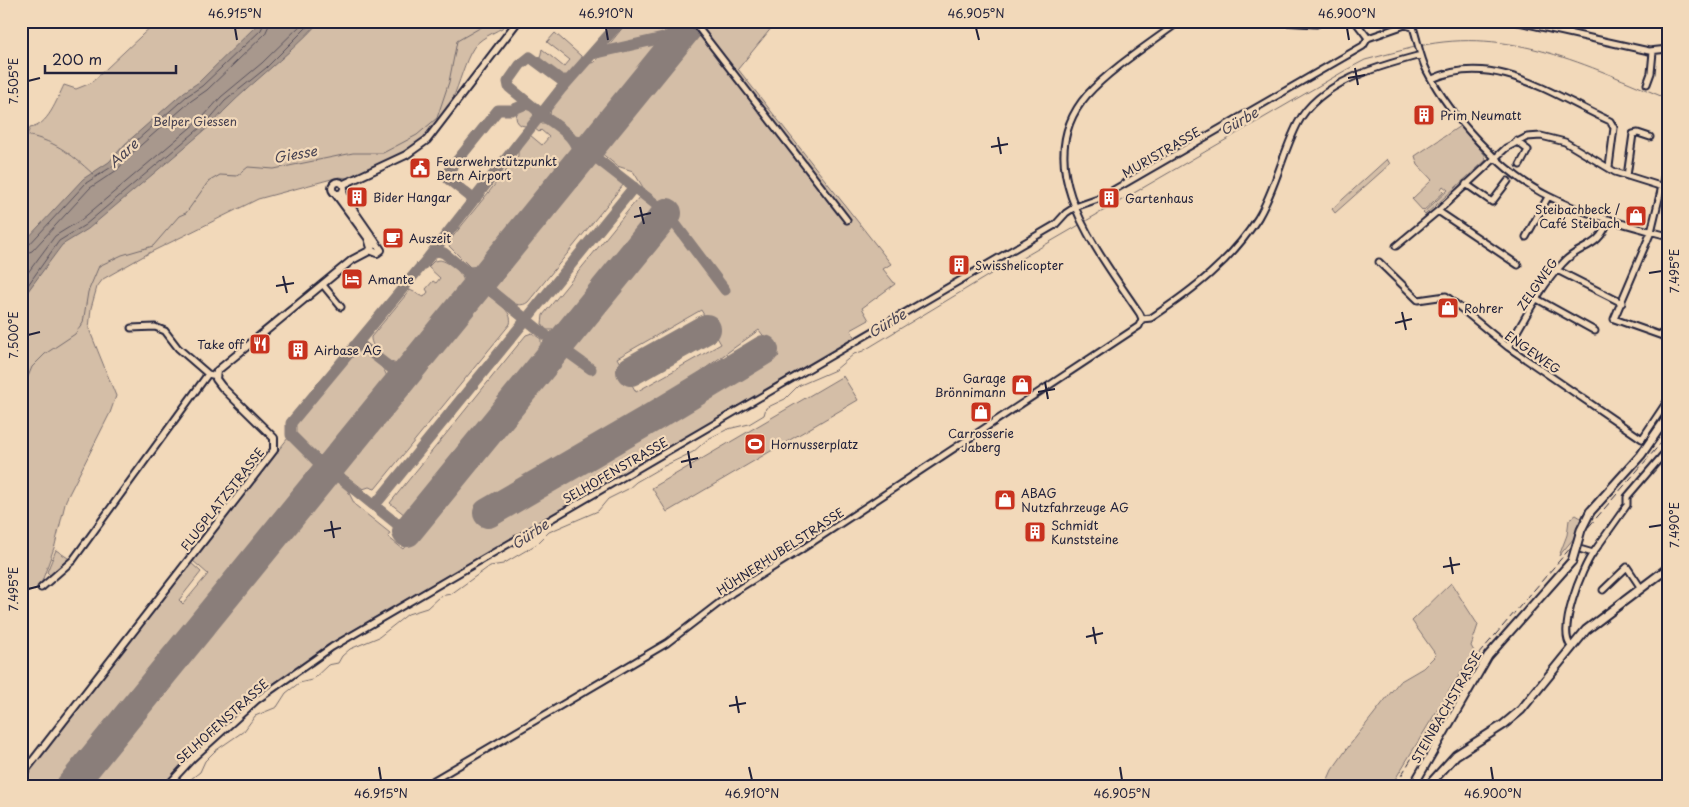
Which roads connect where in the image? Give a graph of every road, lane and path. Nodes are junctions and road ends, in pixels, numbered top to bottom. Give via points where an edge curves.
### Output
1 (518, 21) edge
2 (693, 21) edge
3 (1180, 21) edge
4 (1262, 21) edge
5 (1323, 21) edge
6 (1355, 21) edge
7 (1418, 21) edge
8 (1514, 21) edge
9 (1413, 27) junction
10 (1368, 38) junction
11 (1668, 49) edge
12 (1653, 52) junction
13 (1420, 53) junction
14 (1432, 79) junction
15 (1647, 84) dead end
16 (1650, 137) dead end
17 (1516, 141) junction
18 (1495, 158) junction
19 (1668, 161) edge
20 (1520, 165) dead end
21 (1608, 167) junction
22 (1627, 176) junction
23 (1508, 181) dead end
24 (1466, 184) junction
25 (1663, 187) junction
26 (344, 188) junction
27 (335, 193) junction
28 (1548, 196) junction
29 (1075, 207) junction
30 (1438, 211) junction
31 (1609, 219) junction
32 (847, 220) dead end
33 (1651, 232) junction
34 (1668, 236) edge
35 (1526, 237) dead end
36 (1396, 246) dead end
37 (373, 247) junction
38 (1379, 262) dead end
39 (1518, 265) dead end
40 (1557, 270) junction
41 (323, 285) junction
42 (1537, 298) junction
43 (1622, 303) junction
44 (341, 307) dead end
45 (913, 307) joint
46 (1141, 322) junction
47 (131, 328) dead end
48 (1595, 331) dead end
49 (1668, 338) edge
50 (1508, 347) junction
51 (212, 375) junction
52 (1668, 400) edge
53 (1668, 416) edge
54 (1668, 449) edge
55 (1578, 548) junction
56 (1593, 553) junction
57 (1668, 568) edge
58 (41, 588) dead end
59 (1641, 588) junction
60 (1603, 590) dead end
61 (1571, 646) junction
62 (21, 776) edge
63 (167, 786) edge
64 (424, 786) edge
65 (1412, 786) edge
66 (1428, 786) edge

1 - 26 street via 427,140
2 - 32 street
3 - 29 street via 1096,86 1076,112 1063,154 1066,180
4 - 5 street via 1316,24
6 - 10 street
7 - 9 street
8 - 12 street
9 - 10 street, MURISTRASSE via 1405,25
9 - 13 street
10 - 29 street, MURISTRASSE via 1363,46 1240,118 1098,199
11 - 12 street
12 - 15 street
13 - 14 street
13 - 46 street, HÜHNERHUBELSTRASSE via 1354,78 1310,106 1297,125 1270,197 1239,245 1198,286
14 - 18 street via 1457,115
14 - 21 street via 1462,70 1496,72 1539,86 1610,121 1614,128
16 - 22 street via 1633,134
17 - 18 street
17 - 20 street via 1528,150
17 - 21 street via 1534,136 1556,139
18 - 24 street
18 - 28 street
19 - 25 street
21 - 22 street
22 - 25 street
23 - 24 street via 1492,202
24 - 30 street
25 - 33 street
26 - 27 street
26 - 27 street via 340,181 334,182 332,189
26 - 37 street via 345,198
27 - 37 street
28 - 31 street
28 - 35 street
29 - 45 street, MURISTRASSE via 1055,225
29 - 46 street
30 - 36 street
30 - 39 street
31 - 33 street
31 - 40 street, ZELGWEG via 1599,239 1566,260
33 - 34 street
33 - 43 street
37 - 41 street
38 - 50 street, ENGEWEG via 1418,300 1446,296
40 - 42 street, ZELGWEG
40 - 43 street
41 - 44 street
41 - 51 street
42 - 48 street
42 - 50 street, ZELGWEG
43 - 49 street via 1614,319
45 - 63 street, SELHOFENSTRASSE via 332,647 257,700
46 - 64 street, HÜHNERHUBELSTRASSE via 800,551 732,593 667,643
47 - 51 street via 155,327 165,331 178,348
50 - 52 street, ENGEWEG via 1642,439
51 - 58 street via 73,560
51 - 62 street, FLUGPLATZSTRASSE via 272,436 276,442 274,450
53 - 55 main road, STEINBACHSTRASSE, bridge via 1641,455 1590,512 1580,530
54 - 56 street via 1626,497 1627,505
55 - 56 street
55 - 65 main road, STEINBACHSTRASSE, bridge via 1572,561 1488,656
56 - 61 street via 1573,594 1567,638
57 - 59 main road
59 - 60 street via 1626,567
59 - 61 main road via 1598,620
61 - 66 main road via 1521,710 1456,755

